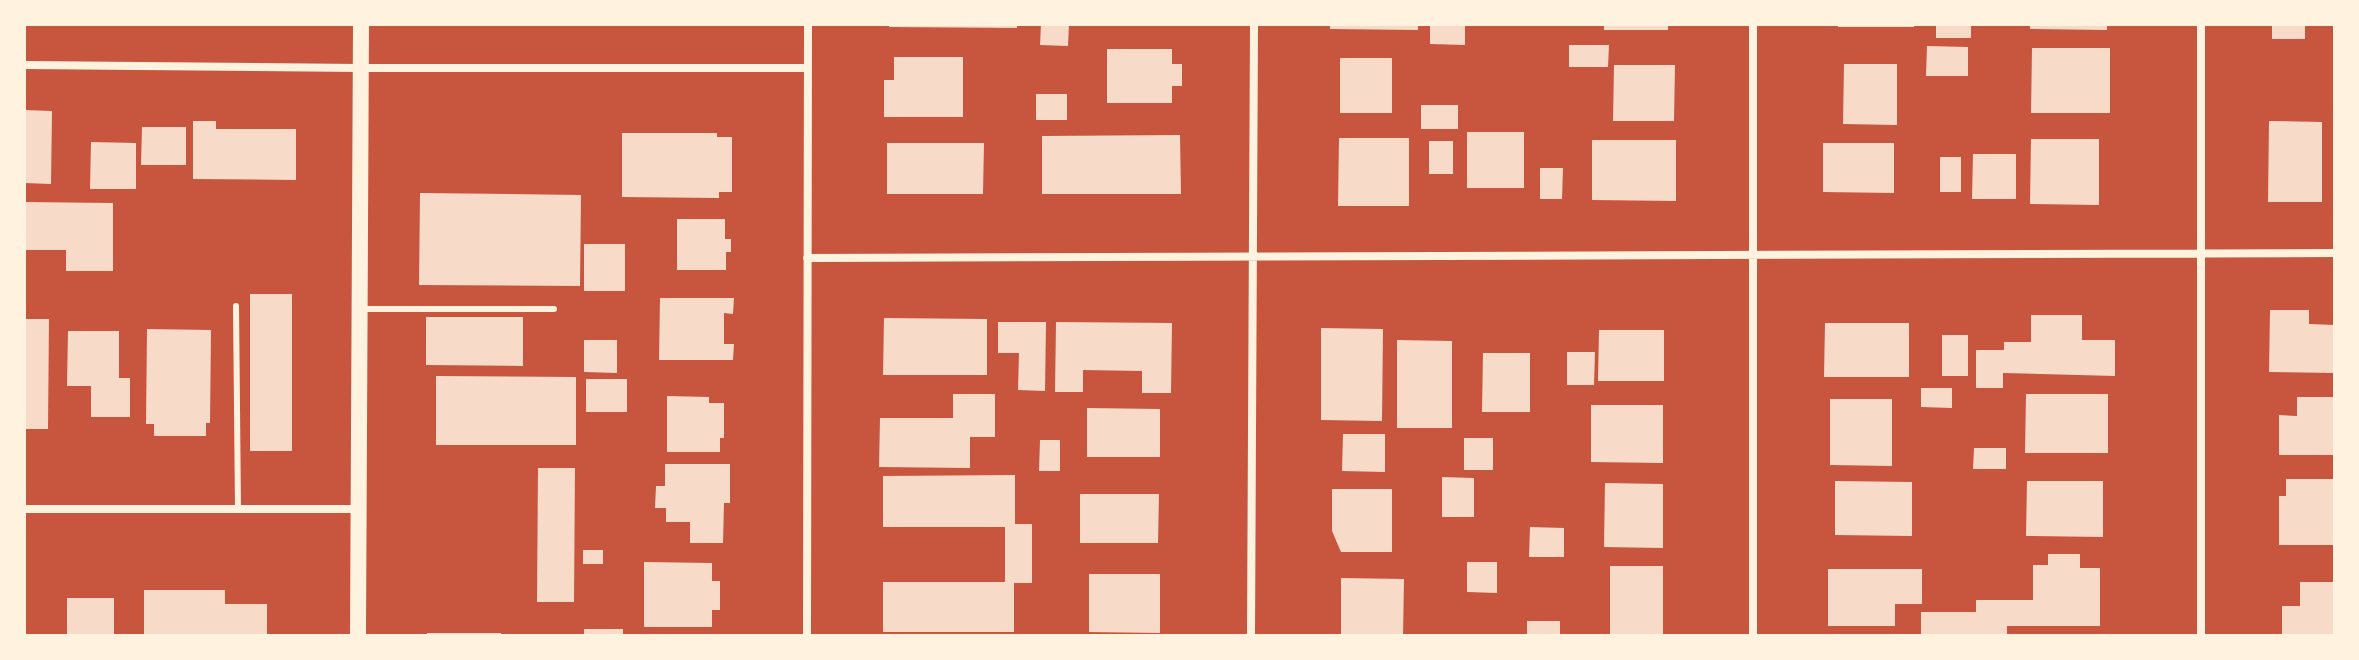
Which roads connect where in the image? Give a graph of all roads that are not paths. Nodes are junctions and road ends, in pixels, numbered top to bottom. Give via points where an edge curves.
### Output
1 (361, 24) edge
2 (808, 24) edge
3 (1254, 24) edge
4 (1753, 24) edge
5 (2201, 24) edge
6 (24, 65) edge
7 (361, 68) junction
8 (807, 68) junction
9 (2335, 253) edge
10 (2201, 254) junction
11 (1753, 256) junction
12 (1253, 257) junction
13 (807, 258) junction
14 (236, 306) dead end
15 (360, 309) junction
16 (554, 309) dead end
17 (24, 509) edge
18 (238, 509) junction
19 (359, 509) junction
20 (358, 636) edge
21 (807, 636) edge
22 (1251, 636) edge
23 (1753, 636) edge
24 (2201, 636) edge

1 - 7 main road
2 - 8 street
3 - 12 street
4 - 11 street
5 - 10 street
6 - 7 street
7 - 8 street
7 - 15 main road
8 - 13 street
9 - 10 street
10 - 11 street
10 - 24 street
11 - 12 street
11 - 23 street
12 - 13 street
12 - 22 street
13 - 21 street
14 - 18 lane
15 - 16 lane
15 - 19 main road
17 - 18 street
18 - 19 street
19 - 20 main road

